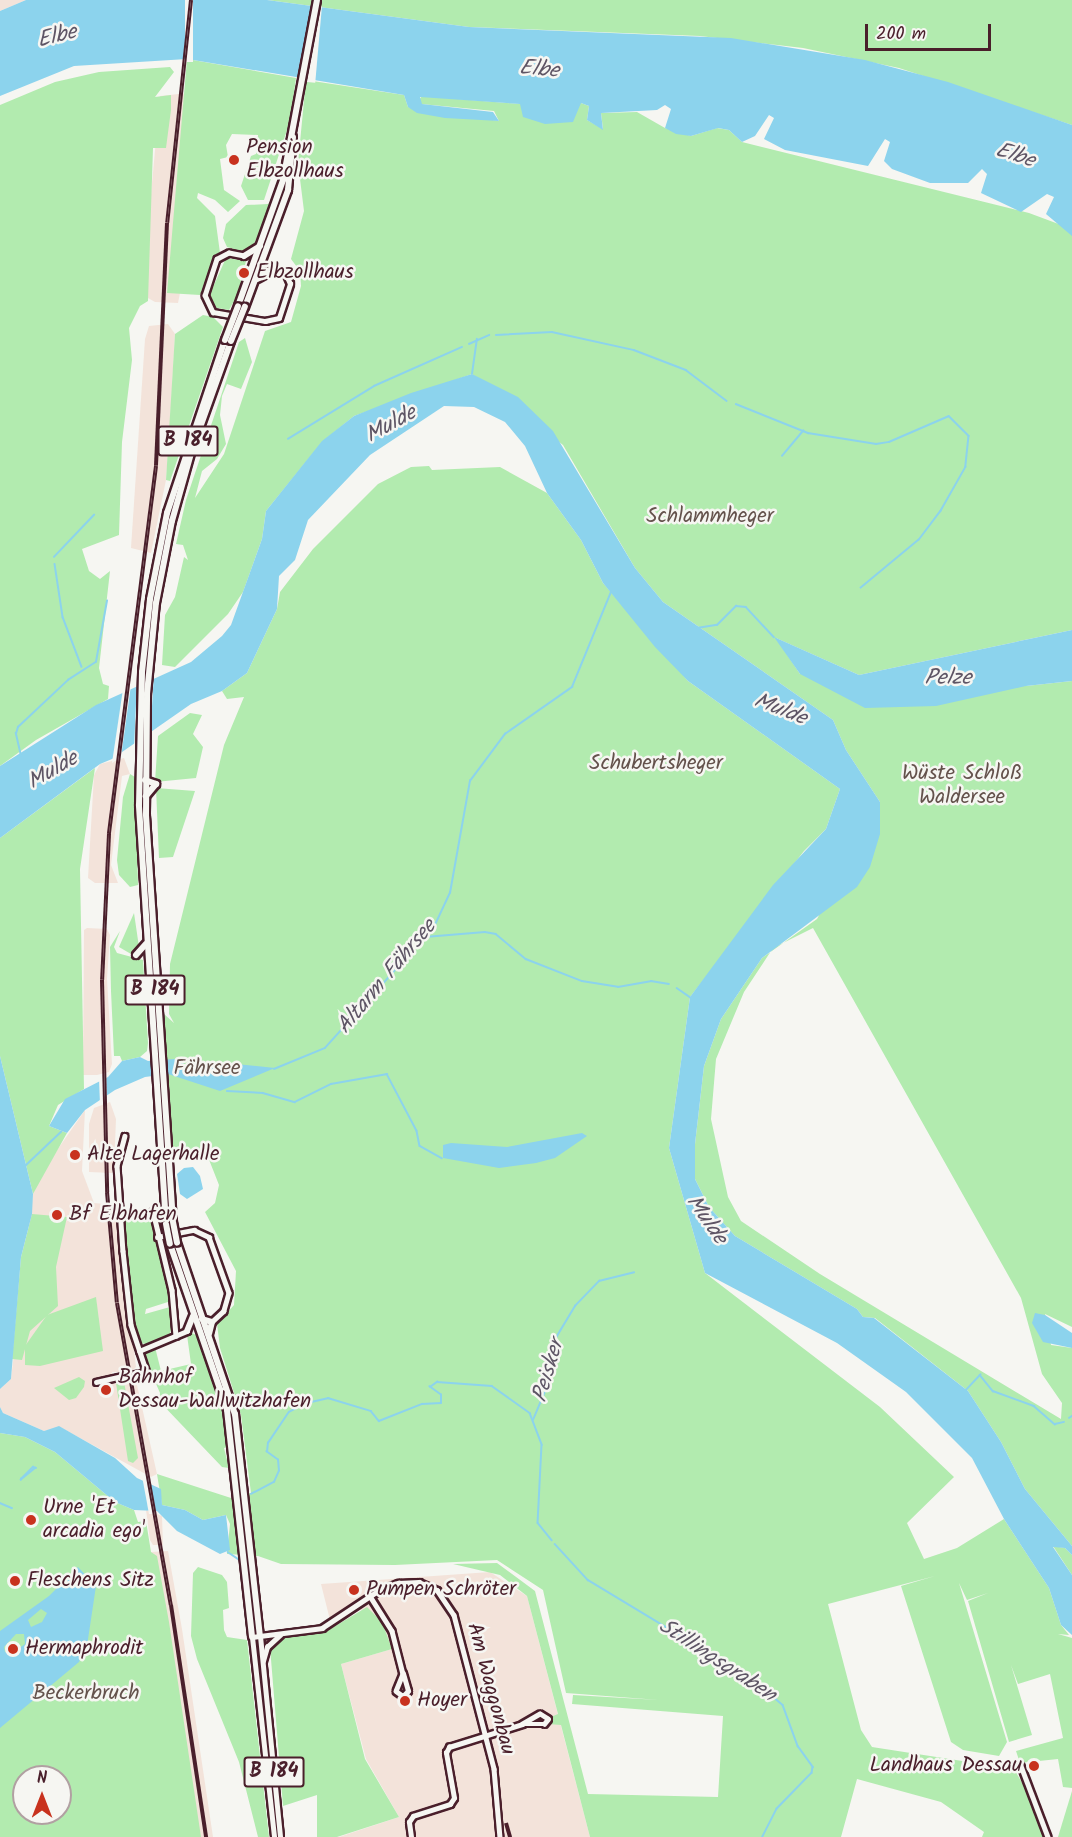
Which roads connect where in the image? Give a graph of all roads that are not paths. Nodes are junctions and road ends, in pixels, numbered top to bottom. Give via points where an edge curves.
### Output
1 (317, 0) edge
2 (293, 133) junction
3 (262, 245) junction
4 (244, 256) junction
5 (263, 261) junction
6 (255, 264) junction
7 (274, 270) junction
8 (256, 279) junction
9 (242, 307) junction
10 (153, 601) junction
11 (141, 756) junction
12 (145, 780) junction
13 (145, 797) junction
14 (145, 861) junction
15 (148, 916) junction
16 (146, 944) junction
17 (147, 957) junction
18 (155, 1049) junction
19 (125, 1136) dead end
20 (153, 1211) dead end
21 (157, 1237) junction
22 (173, 1244) junction
23 (194, 1315) junction
24 (202, 1319) junction
25 (212, 1322) junction
26 (200, 1330) junction
27 (187, 1331) junction
28 (208, 1335) junction
29 (176, 1336) junction
30 (139, 1351) junction
31 (130, 1375) dead end
32 (123, 1376) dead end
33 (96, 1382) dead end
34 (241, 1495) junction
35 (248, 1568) junction
36 (370, 1596) junction
37 (280, 1635) junction
38 (260, 1636) junction
39 (252, 1637) junction
40 (263, 1661) junction
41 (403, 1674) dead end
42 (523, 1724) junction
43 (485, 1734) junction
44 (1021, 1766) dead end
45 (274, 1837) edge
46 (280, 1837) edge
47 (411, 1837) edge
48 (500, 1837) edge
49 (1048, 1837) edge

1 - 2 highway, B 184
2 - 3 highway, B 184 via 281,188
2 - 5 highway, B 184 via 288,190
3 - 4 highway
3 - 6 highway, B 184
4 - 6 highway
4 - 7 street via 229,253 217,260 205,295 213,312 265,321 279,318 290,284 286,275
5 - 7 highway
5 - 8 highway, B 184
6 - 9 highway, B 184
7 - 8 highway
8 - 9 highway, B 184
9 - 10 highway, B 184, bridge via 183,458
10 - 11 highway, B 184
10 - 11 highway, B 184 via 142,672
11 - 12 highway, B 184
11 - 14 highway, B 184
12 - 13 highway, B 184
12 - 13 highway via 156,784
13 - 14 highway, B 184
14 - 15 highway, B 184
15 - 16 highway, B 184
15 - 18 highway, B 184
16 - 17 highway, B 184
16 - 17 highway via 136,955
17 - 18 highway, B 184
18 - 22 highway, B 184, bridge
19 - 30 street via 118,1154 117,1176 129,1316
20 - 21 street
21 - 25 street via 194,1230 211,1240 229,1293 224,1311
21 - 29 street via 172,1290
22 - 23 highway, B 184
22 - 24 highway, B 184
23 - 26 highway, B 184
23 - 27 highway
24 - 25 highway
24 - 28 highway, B 184
25 - 28 highway
26 - 27 highway
26 - 34 highway, B 184 via 227,1410
27 - 29 street
28 - 34 highway, B 184 via 235,1414
29 - 30 street
30 - 31 street via 147,1374
32 - 33 street
34 - 35 highway, B 184
35 - 38 highway, B 184
35 - 39 highway, B 184
36 - 37 street, Am Waggonbau via 322,1628
36 - 41 street via 390,1625
36 - 43 street, Am Waggonbau via 393,1584 410,1581 426,1584 443,1595 454,1616
37 - 38 street, Am Waggonbau
37 - 40 street via 267,1647
38 - 39 street, Am Waggonbau
38 - 40 main road, B 184
39 - 45 main road, B 184
40 - 46 main road, B 184
42 - 42 street via 540,1714 548,1719 544,1724
42 - 43 street
43 - 47 street via 449,1747 446,1753 454,1798 450,1804 413,1815 409,1822
43 - 48 street, Am Waggonbau via 498,1791
44 - 49 street

